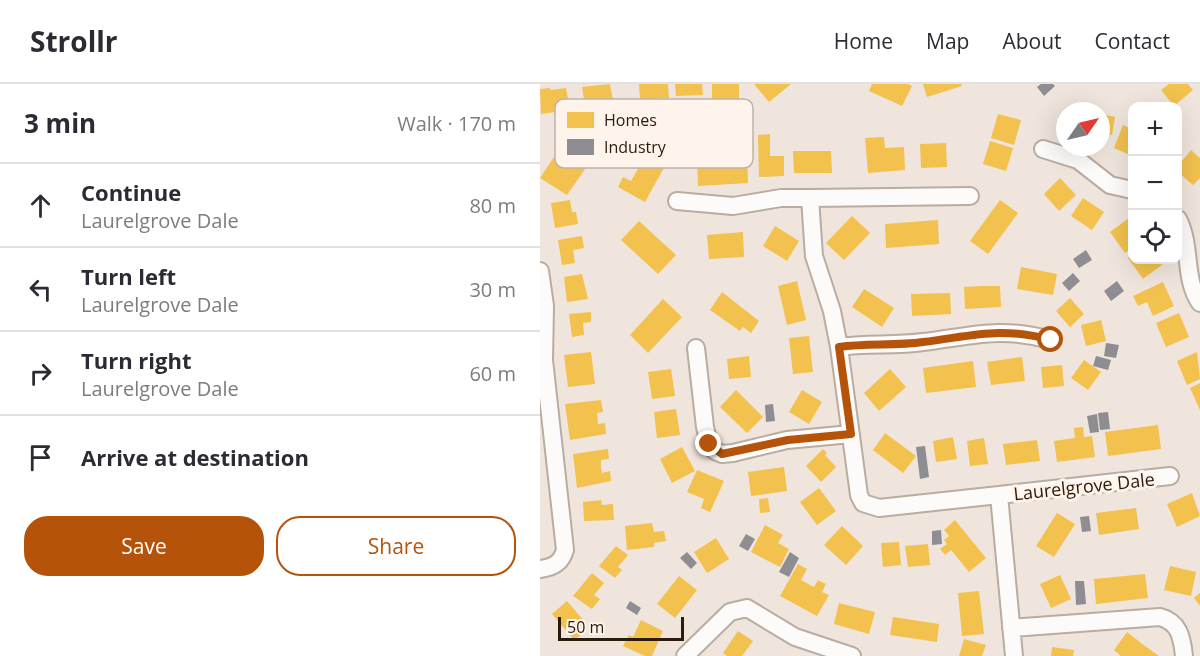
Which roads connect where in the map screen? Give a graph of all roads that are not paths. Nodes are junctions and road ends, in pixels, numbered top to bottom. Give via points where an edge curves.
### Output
1 (1043, 149) dead end
2 (1128, 189) edge
3 (970, 196) dead end
4 (810, 198) junction
5 (677, 201) dead end
6 (1182, 229) edge
7 (540, 271) edge
8 (1200, 303) edge
9 (1051, 340) dead end
10 (839, 347) junction
11 (696, 348) dead end
12 (851, 434) junction
13 (1170, 476) dead end
14 (999, 495) junction
15 (540, 569) edge
16 (1011, 628) junction
17 (685, 656) edge
18 (852, 656) edge
19 (1014, 656) edge
20 (1184, 656) edge

1 - 2 street via 1078,160 1110,185
3 - 4 street
4 - 5 street via 781,198 733,207
4 - 10 street, Laurelgrove Dale via 814,256
6 - 8 street via 1188,245 1190,284
7 - 15 street via 545,315 544,360 565,550 555,565
9 - 10 street via 992,332 922,342
10 - 12 street, Laurelgrove Dale
11 - 12 street via 705,427 715,451 734,453 788,440
12 - 14 street, Laurelgrove Dale via 859,495 862,503 870,507
13 - 14 street, Laurelgrove Dale
14 - 16 street, Laurelgrove Dale
16 - 19 street, Laurelgrove Dale
16 - 20 street via 1160,617 1171,620 1179,631
17 - 18 street via 730,612 747,608 795,637

